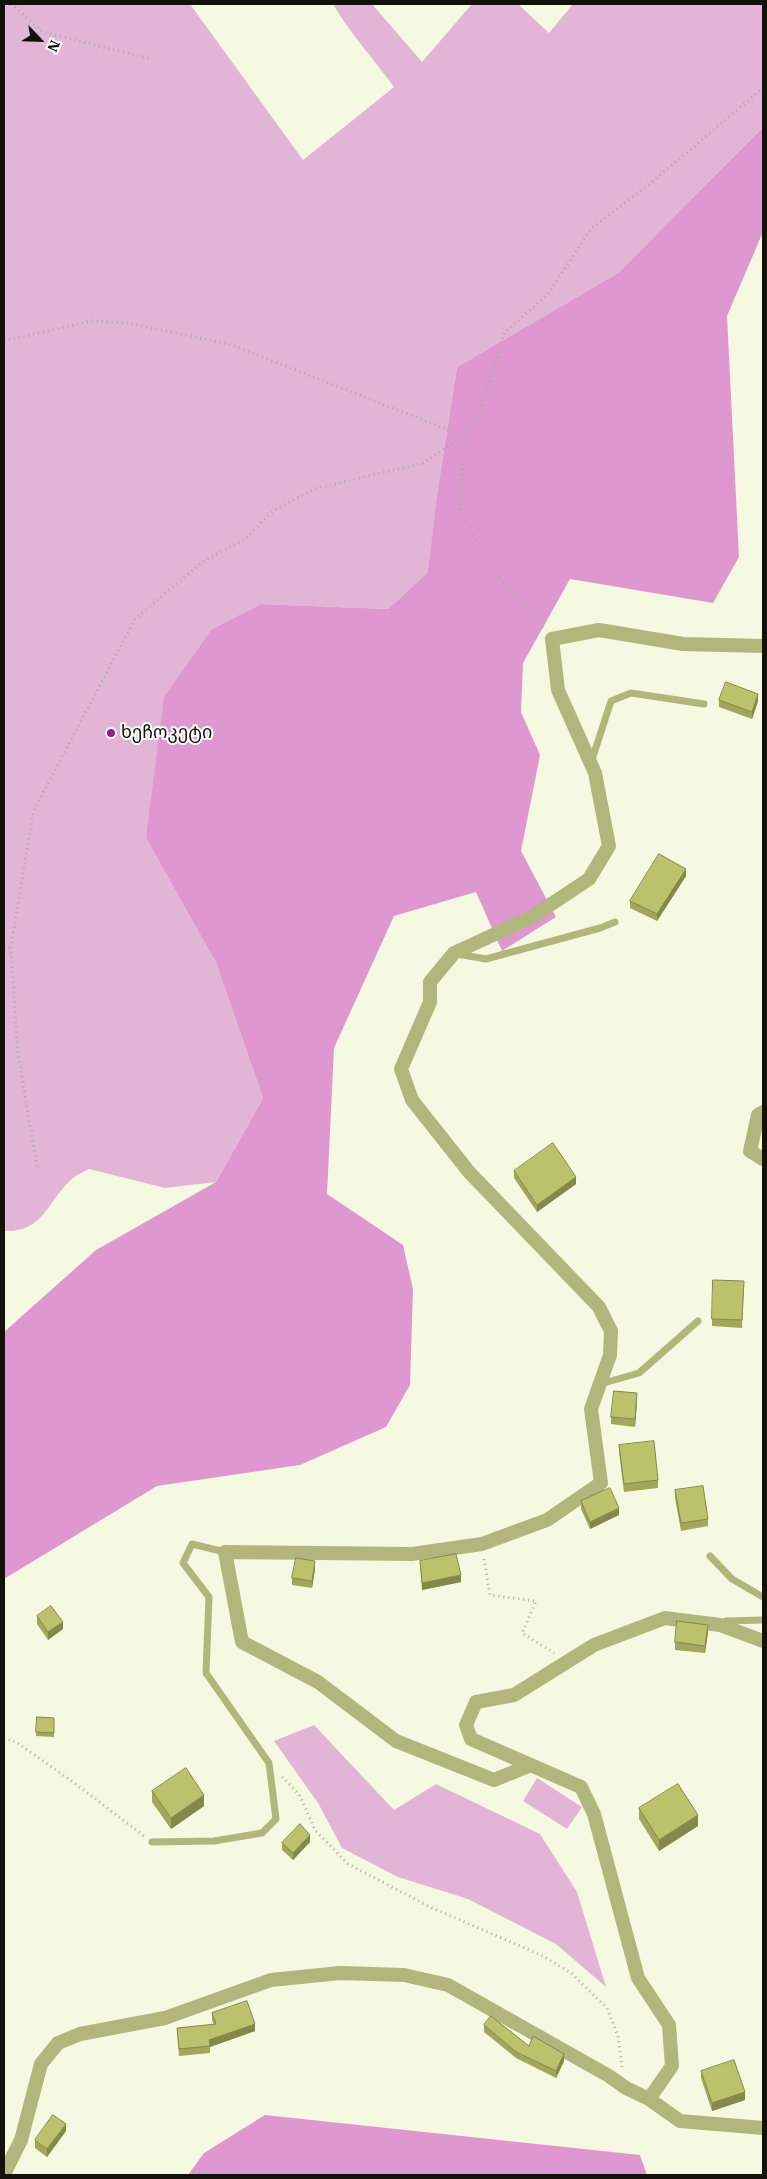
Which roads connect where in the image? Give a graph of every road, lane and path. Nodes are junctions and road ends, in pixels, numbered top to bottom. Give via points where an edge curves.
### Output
1 (11, 4) edge
2 (151, 58) dead end
3 (763, 88) edge
4 (4, 341) edge
5 (464, 436) junction
6 (552, 639) junction
7 (763, 646) edge
8 (704, 704) dead end
9 (591, 763) junction
10 (615, 922) dead end
11 (11, 947) junction
12 (4, 951) edge
13 (454, 953) junction
14 (763, 1112) edge
15 (763, 1159) edge
16 (36, 1166) dead end
17 (698, 1321) dead end
18 (600, 1384) junction
19 (482, 1544) junction
20 (225, 1552) junction
21 (710, 1556) dead end
22 (763, 1597) edge
23 (763, 1620) edge
24 (720, 1625) junction
25 (763, 1641) edge
26 (570, 1662) junction
27 (4, 1738) edge
28 (269, 1764) junction
29 (531, 1765) junction
30 (152, 1842) joint
31 (609, 2076) junction
32 (649, 2098) junction
33 (763, 2128) edge
34 (4, 2174) edge

1 - 2 path via 43,32
3 - 5 path via 591,229 548,294 504,333 480,410
4 - 5 path via 91,321 137,325 229,344
5 - 6 path via 460,514 500,578
5 - 11 path via 424,463 314,489 273,511 245,539 204,561 135,619 33,812
6 - 7 street via 599,630 683,644
6 - 9 street via 558,690
8 - 9 lane via 631,693 611,701
9 - 13 street via 609,846 589,880 532,917
10 - 13 lane via 486,959
11 - 12 path
11 - 16 path via 18,1054
13 - 18 street via 430,982 430,1002 401,1069 412,1100 469,1172 599,1307 611,1331 610,1356
14 - 15 street via 758,1116 750,1150
17 - 18 lane via 638,1373
18 - 19 street via 591,1409 602,1482 547,1520
19 - 20 street via 412,1554
19 - 26 path via 490,1596 536,1602 522,1633
20 - 28 lane via 192,1544 183,1563 209,1598 206,1673
20 - 29 street via 242,1642 318,1682 396,1741 494,1780
21 - 22 lane via 732,1579
23 - 24 lane via 726,1621
24 - 25 street
24 - 26 street via 665,1618 594,1645
26 - 29 street via 514,1695 476,1702 466,1725 471,1739
27 - 30 path via 16,1742 73,1782
28 - 30 lane via 276,1819 262,1833 214,1841
28 - 31 path via 299,1794 315,1830 348,1864 430,1908 540,1955 571,1973 606,2008 618,2036 623,2067
29 - 32 street via 581,1787 594,1814 638,1978 670,2025 672,2066
31 - 32 street
31 - 34 street via 448,1985 404,1975 340,1973 272,1980 165,2018 80,2034 58,2043 41,2064 21,2140
32 - 33 street via 680,2121

